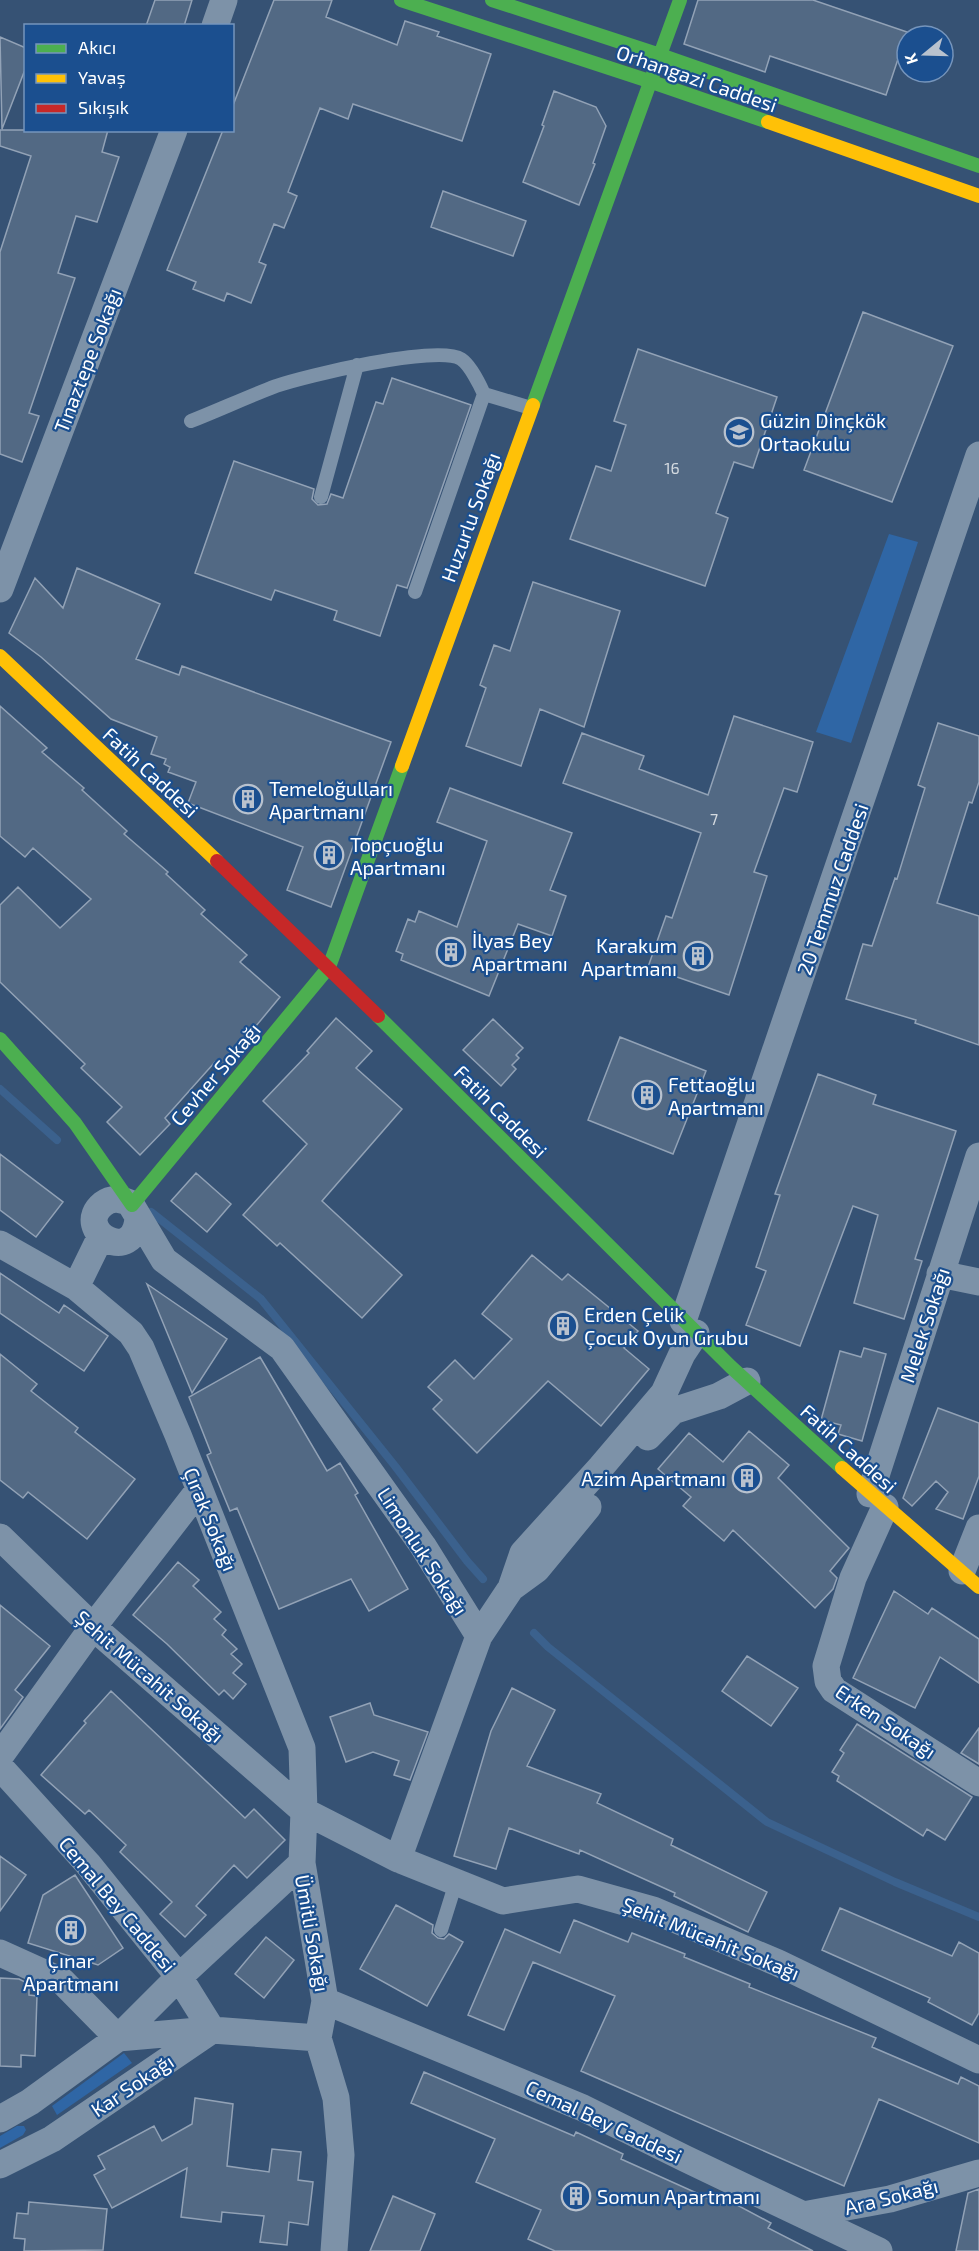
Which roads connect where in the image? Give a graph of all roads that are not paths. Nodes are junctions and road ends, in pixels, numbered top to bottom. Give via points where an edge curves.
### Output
1 (224, 0) edge
2 (401, 0) edge
3 (492, 0) edge
4 (680, 0) edge
5 (215, 24) edge
6 (660, 55) junction
7 (649, 81) junction
8 (173, 132) edge
9 (979, 166) edge
10 (979, 196) edge
11 (357, 365) junction
12 (484, 394) junction
13 (531, 408) junction
14 (191, 422) dead end
15 (979, 455) edge
16 (321, 497) dead end
17 (0, 589) edge
18 (415, 592) dead end
19 (0, 656) edge
20 (329, 967) junction
21 (0, 1039) edge
22 (979, 1156) edge
23 (135, 1211) junction
24 (0, 1244) edge
25 (940, 1274) junction
26 (979, 1282) edge
27 (76, 1287) junction
28 (690, 1327) junction
29 (747, 1381) junction
30 (199, 1490) junction
31 (878, 1501) junction
32 (979, 1528) edge
33 (0, 1537) edge
34 (971, 1579) edge
35 (511, 1588) junction
36 (93, 1628) junction
37 (479, 1636) junction
38 (0, 1756) edge
39 (0, 1767) edge
40 (979, 1783) edge
41 (304, 1811) junction
42 (398, 1859) junction
43 (302, 1863) junction
44 (456, 1882) junction
45 (441, 1930) dead end
46 (0, 1953) edge
47 (179, 1977) junction
48 (325, 2001) junction
49 (212, 2030) junction
50 (118, 2038) junction
51 (318, 2038) junction
52 (979, 2060) edge
53 (30, 2102) junction
54 (0, 2119) edge
55 (52, 2139) junction
56 (0, 2165) edge
57 (979, 2173) edge
58 (803, 2216) junction
59 (334, 2251) edge
60 (879, 2251) edge

1 - 5 street
2 - 7 main road, Orhangazi Caddesi
3 - 6 main road, Orhangazi Caddesi
4 - 6 main road, Huzurlu Sokağı
6 - 7 main road, Huzurlu Sokağı
6 - 9 main road, Orhangazi Caddesi
7 - 10 main road, Orhangazi Caddesi
7 - 13 main road, Huzurlu Sokağı
8 - 17 street, Tınaztepe Sokağı
11 - 12 lane via 440,354 461,359
11 - 14 lane via 278,386
11 - 16 lane
12 - 13 lane
12 - 18 lane
13 - 20 main road, Huzurlu Sokağı
15 - 28 street, 20 Temmuz Caddesi
19 - 20 main road, Fatih Caddesi
20 - 23 main road, Cevher Sokağı
20 - 28 main road, Fatih Caddesi
21 - 23 main road, Limonluk Sokağı via 75,1123
22 - 25 street, Melek Sokağı
23 - 27 street via 123,1200 101,1205 94,1222 101,1236
23 - 37 street, Limonluk Sokağı via 164,1260 282,1348 423,1546
24 - 27 street, Çırak Sokağı
25 - 26 street
25 - 31 street, Melek Sokağı
27 - 30 street, Çırak Sokağı via 141,1348
28 - 29 main road, Fatih Caddesi
28 - 35 street, 20 Temmuz Caddesi via 664,1393 523,1553
29 - 31 main road, Fatih Caddesi
29 - 35 street via 719,1396 673,1411 537,1569
30 - 36 street
30 - 41 street, Çırak Sokağı via 302,1748
31 - 34 main road, Fatih Caddesi
31 - 40 street, Erken Sokağı via 826,1666 828,1680 834,1690
32 - 34 street
33 - 36 street, Şehit Mücahit Sokağı
35 - 37 street
36 - 38 street
36 - 41 street, Şehit Mücahit Sokağı
37 - 42 street, Limonluk Sokağı
39 - 47 street, Cemal Bey Caddesi via 88,1864
41 - 42 street
41 - 43 street, Çırak Sokağı
42 - 44 street, Şehit Mücahit Sokağı
43 - 47 street
43 - 48 street, Ümitli Sokağı
44 - 45 lane
44 - 52 street, Şehit Mücahit Sokağı via 503,1901 578,1889 653,1911 778,1963
46 - 50 street via 62,1981
47 - 49 street
47 - 50 street, Cemal Bey Caddesi
48 - 51 street, Ümitli Sokağı
48 - 58 street, Cemal Bey Caddesi via 583,2108
49 - 50 street
49 - 51 street
49 - 55 street, Kar Sokağı
50 - 53 street
51 - 59 street, Ümitli Sokağı via 336,2098 341,2155
53 - 54 street
53 - 55 street
55 - 56 street, Kar Sokağı
57 - 58 street, Ara Sokağı via 890,2199
58 - 60 street, Cemal Bey Caddesi

